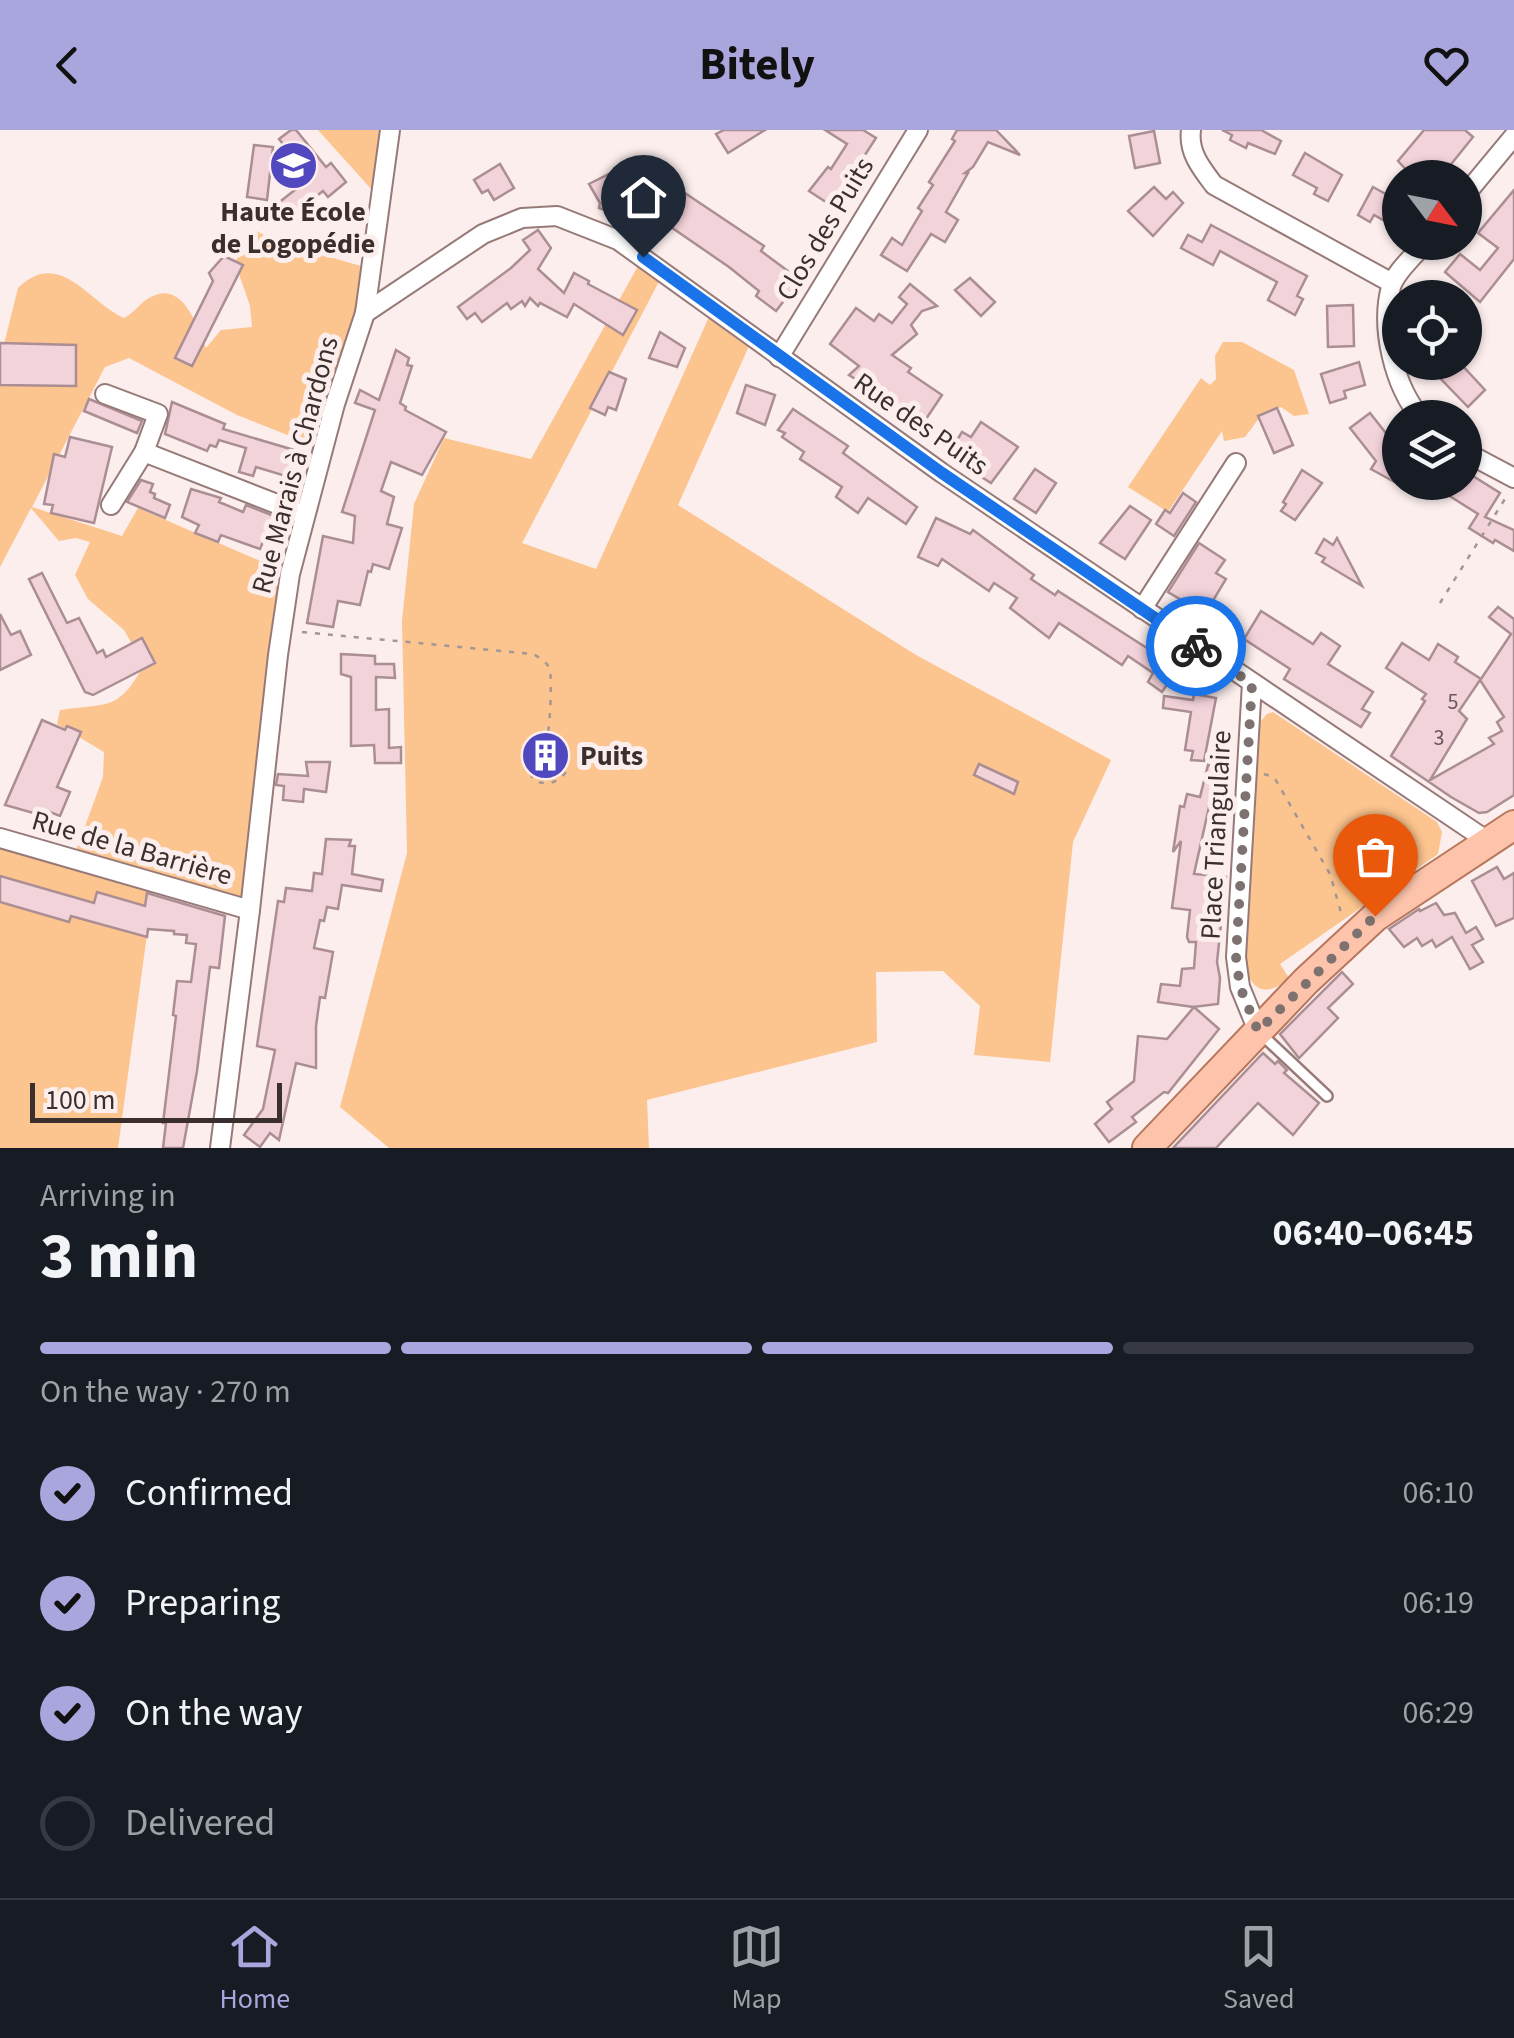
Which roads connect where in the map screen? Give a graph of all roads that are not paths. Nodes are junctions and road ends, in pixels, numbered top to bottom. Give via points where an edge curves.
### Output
1 (390, 130) edge
2 (918, 130) edge
3 (1191, 130) edge
4 (1514, 136) edge
5 (1482, 175) edge
6 (557, 216) joint
7 (1411, 260) edge
8 (1387, 280) edge
9 (1394, 280) edge
10 (365, 313) junction
11 (779, 357) junction
12 (105, 394) dead end
13 (144, 452) junction
14 (1482, 462) edge
15 (1236, 464) dead end
16 (1514, 482) edge
17 (111, 505) dead end
18 (305, 514) junction
19 (1142, 609) junction
20 (1252, 684) junction
21 (1514, 825) edge
22 (0, 838) edge
23 (1489, 842) junction
24 (250, 910) junction
25 (1258, 1031) junction
26 (1327, 1096) dead end
27 (224, 1146) edge
28 (1146, 1148) edge

1 - 10 street
2 - 11 street, Clos des Puits
3 - 8 street via 1193,153 1214,185
4 - 5 street
6 - 10 street, Rue Marais à Chardons via 522,218 482,234
6 - 11 street, Rue des Puits via 618,240
7 - 9 street
10 - 18 street, Rue Marais à Chardons
11 - 19 street, Rue des Puits
12 - 13 street via 158,414
13 - 17 street
13 - 18 street
14 - 16 street
15 - 19 street
18 - 24 street, Rue Marais à Chardons via 282,630
19 - 20 street, Rue des Puits
20 - 23 street
20 - 25 street, Place Triangulaire via 1236,957
21 - 23 main road
22 - 24 street, Rue de la Barrière
23 - 25 main road via 1396,901
24 - 27 street, Rue de la Barrière
25 - 26 lane
25 - 28 main road

